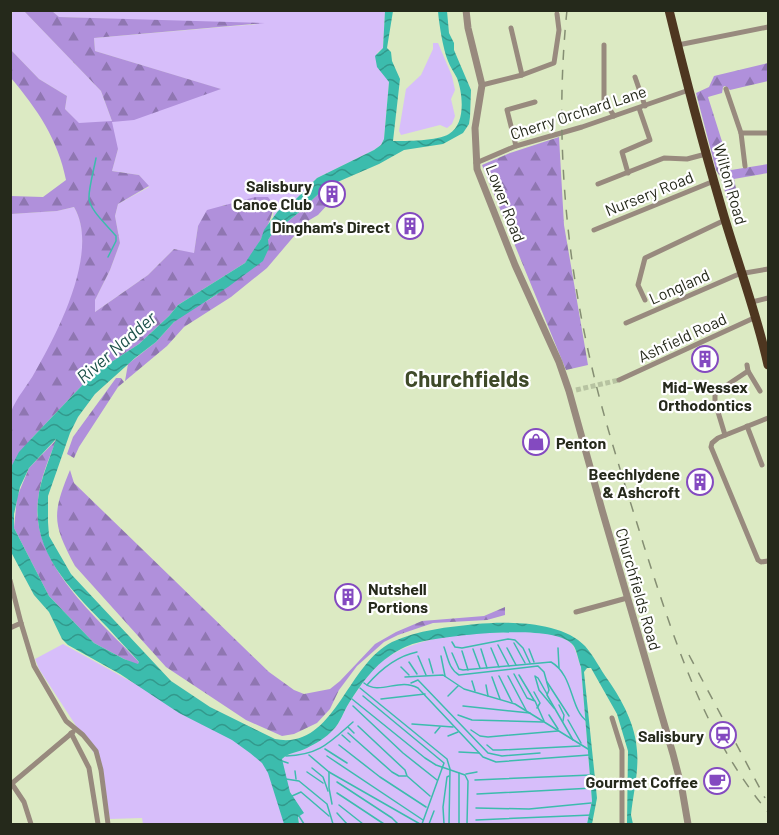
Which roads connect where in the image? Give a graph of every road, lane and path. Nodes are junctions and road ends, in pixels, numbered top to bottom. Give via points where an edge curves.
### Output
1 (466, 10) edge
2 (669, 10) edge
3 (557, 14) dead end
4 (768, 27) edge
5 (511, 28) dead end
6 (604, 45) dead end
7 (678, 45) junction
8 (522, 75) junction
9 (635, 77) dead end
10 (482, 85) junction
11 (726, 89) dead end
12 (690, 90) junction
13 (534, 102) dead end
14 (645, 106) junction
15 (639, 108) junction
16 (614, 116) junction
17 (768, 132) edge
18 (741, 133) junction
19 (516, 146) junction
20 (706, 154) junction
21 (476, 163) junction
22 (745, 166) dead end
23 (628, 173) junction
24 (714, 181) junction
25 (598, 184) dead end
26 (725, 220) junction
27 (594, 230) dead end
28 (768, 269) edge
29 (742, 273) junction
30 (768, 298) edge
31 (645, 300) dead end
32 (752, 302) junction
33 (757, 317) junction
34 (627, 323) dead end
35 (764, 326) edge
36 (559, 362) joint
37 (768, 364) edge
38 (619, 380) tunnel mouth
39 (760, 391) dead end
40 (768, 418) edge
41 (747, 426) junction
42 (725, 435) junction
43 (762, 465) dead end
44 (768, 561) edge
45 (10, 580) edge
46 (627, 598) junction
47 (576, 612) dead end
48 (21, 623) junction
49 (10, 628) edge
50 (612, 718) dead end
51 (76, 728) junction
52 (71, 733) junction
53 (11, 784) edge
54 (31, 825) edge
55 (98, 825) edge
56 (108, 825) edge
57 (622, 825) edge
58 (688, 825) edge

1 - 10 street, Lower Road
2 - 7 highway, Wilton Road
3 - 8 street via 554,63
4 - 7 street
5 - 8 street
6 - 16 street via 604,100
7 - 12 highway, Wilton Road
8 - 10 street
9 - 14 street
10 - 21 street, Lower Road via 475,128
11 - 18 street
12 - 14 street, Cherry Orchard Lane
12 - 20 highway, Wilton Road
13 - 19 street via 507,110
14 - 15 street, Cherry Orchard Lane
15 - 16 street, Cherry Orchard Lane
15 - 23 street via 650,140 622,152
16 - 19 street, Cherry Orchard Lane
17 - 18 street
18 - 22 street
19 - 21 street, Cherry Orchard Lane
20 - 23 street via 687,159 664,158
20 - 24 highway, Wilton Road
21 - 36 street, Lower Road via 515,265
23 - 25 street
24 - 26 highway, Wilton Road
24 - 27 street, Nursery Road
26 - 29 highway, Wilton Road
26 - 31 street via 645,258 638,285
28 - 29 street, Longland
29 - 32 highway, Wilton Road
29 - 34 street, Longland
30 - 32 street
32 - 33 highway, Wilton Road
33 - 35 highway, Wilton Road
33 - 38 street, Ashfield Road
35 - 37 highway, Wilton Road
36 - 46 street, Churchfields Road via 572,390
39 - 42 street via 748,368 715,393
40 - 41 street
41 - 42 street
41 - 43 street
42 - 44 street via 711,447 758,560
45 - 48 street
46 - 47 street
46 - 58 street, Churchfields Road via 673,754
48 - 49 street
48 - 51 street via 34,666 66,721
50 - 57 street via 622,750
51 - 52 street
51 - 56 street via 98,756
52 - 53 street
52 - 55 street via 89,768
53 - 54 street via 24,802

